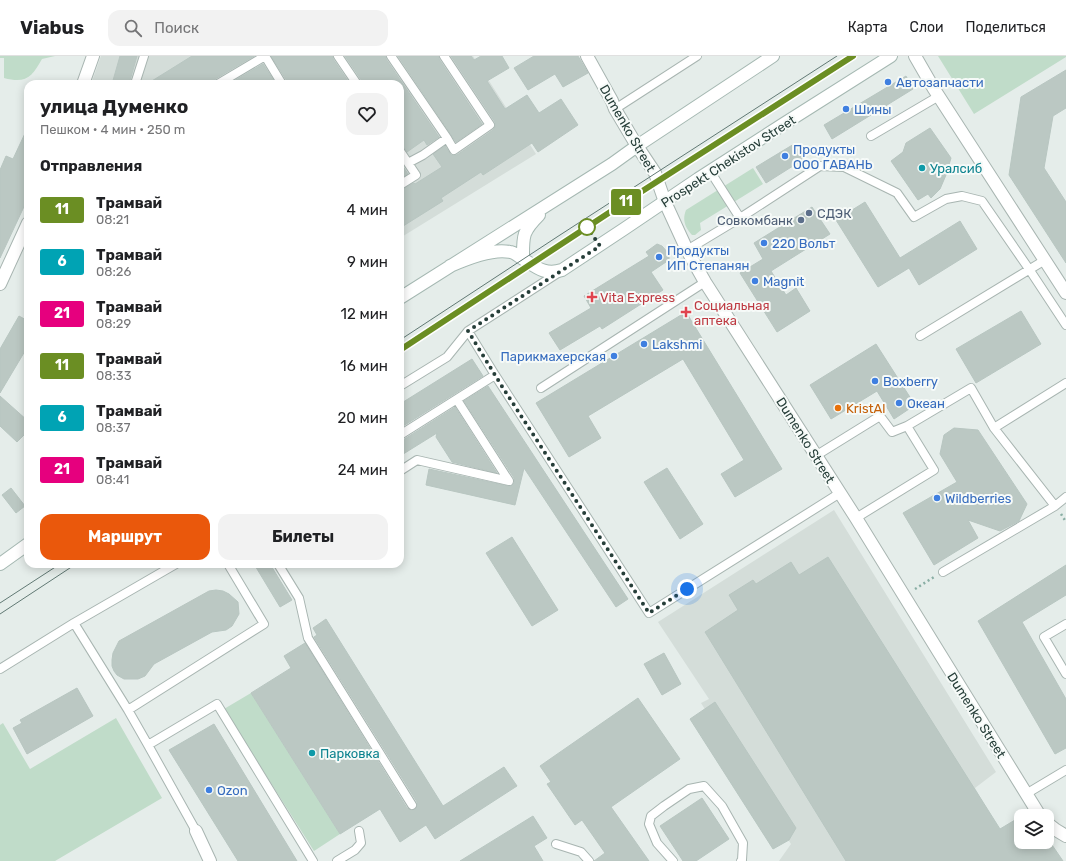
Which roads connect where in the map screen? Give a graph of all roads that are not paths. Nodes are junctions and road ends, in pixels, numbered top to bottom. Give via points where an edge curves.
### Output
1 (93, 56) edge
2 (144, 56) edge
3 (265, 56) edge
4 (338, 56) edge
5 (391, 56) edge
6 (444, 56) edge
7 (586, 56) edge
8 (697, 56) edge
9 (773, 56) edge
10 (891, 56) edge
11 (915, 56) edge
12 (84, 80) edge
13 (136, 80) edge
14 (225, 80) edge
15 (280, 80) edge
16 (354, 80) edge
17 (939, 96) junction
18 (615, 109) junction
19 (871, 136) dead end
20 (447, 138) junction
21 (637, 146) junction
22 (404, 156) edge
23 (408, 163) junction
24 (710, 171) junction
25 (404, 182) edge
26 (557, 199) junction
27 (665, 202) junction
28 (740, 218) junction
29 (24, 231) edge
30 (687, 250) junction
31 (523, 259) junction
32 (1045, 260) junction
33 (450, 266) junction
34 (1029, 269) junction
35 (562, 270) junction
36 (1, 277) edge
37 (705, 282) junction
38 (1066, 293) edge
39 (404, 295) edge
40 (1066, 325) edge
41 (468, 331) junction
42 (920, 336) dead end
43 (495, 375) junction
44 (1066, 383) edge
45 (404, 384) edge
46 (541, 388) dead end
47 (456, 400) junction
48 (908, 426) junction
49 (994, 428) junction
50 (404, 432) edge
51 (817, 455) junction
52 (404, 468) edge
53 (840, 493) junction
54 (1066, 497) edge
55 (1054, 506) junction
56 (856, 518) junction
57 (24, 547) edge
58 (0, 564) edge
59 (169, 568) edge
60 (230, 568) edge
61 (280, 568) edge
62 (943, 572) road end
63 (74, 623) junction
64 (1066, 624) edge
65 (0, 670) edge
66 (1066, 674) edge
67 (128, 710) junction
68 (148, 745) junction
69 (1066, 770) edge
70 (1026, 794) junction
71 (412, 805) dead end
72 (1036, 809) edge
73 (1054, 828) edge
74 (196, 831) joint
75 (359, 831) dead end
76 (1066, 836) edge
77 (556, 844) dead end
78 (210, 861) edge
79 (313, 861) edge
80 (337, 861) edge
81 (589, 861) edge
82 (673, 861) edge
83 (741, 861) edge

1 - 12 street
2 - 13 lane
3 - 14 lane
3 - 15 lane
4 - 16 lane
5 - 20 lane
6 - 20 lane via 490,126 454,150
7 - 18 street, Dumenko Street
8 - 18 lane
9 - 21 street
10 - 24 street, Prospekt Chekistov Street
11 - 17 street
17 - 19 lane
17 - 32 street
18 - 21 street, Dumenko Street
20 - 23 lane
21 - 26 street
21 - 27 street, Dumenko Street via 655,174
22 - 23 lane
23 - 25 lane via 416,175
24 - 27 street, Prospekt Chekistov Street
24 - 28 lane
26 - 31 street via 529,225 524,234
26 - 33 street
27 - 30 street, Dumenko Street
27 - 35 street, Prospekt Chekistov Street
28 - 30 lane
28 - 34 lane via 820,166 844,167 897,193 914,217 946,199 962,196 982,201
29 - 36 street
30 - 37 street, Dumenko Street
31 - 33 street via 502,250 465,259
31 - 35 street via 550,273
32 - 34 lane
32 - 38 street
33 - 39 street
34 - 40 lane
34 - 42 lane
35 - 41 lane
37 - 46 lane
37 - 51 street, Dumenko Street
41 - 43 lane
41 - 45 lane via 447,357
43 - 47 lane
43 - 53 lane via 649,613
44 - 49 lane
47 - 50 lane
47 - 52 lane via 509,481 417,460
48 - 49 lane via 972,388
48 - 51 lane via 892,432 880,416
48 - 56 lane via 934,470
49 - 55 lane
51 - 53 street, Dumenko Street
53 - 56 street, Dumenko Street
54 - 55 lane
55 - 62 lane
56 - 70 street, Dumenko Street
57 - 58 street
59 - 63 lane
60 - 67 lane via 264,624
61 - 71 lane via 299,598 308,638
63 - 65 lane
63 - 67 lane
64 - 66 lane via 1044,638
67 - 68 lane
68 - 74 lane
68 - 79 lane via 217,704
69 - 70 lane
70 - 72 street, Dumenko Street
73 - 76 street
74 - 78 street
75 - 80 lane via 361,843
77 - 81 lane via 581,852
82 - 83 lane via 657,843 649,824 651,816 689,789 704,786 722,806 743,843

